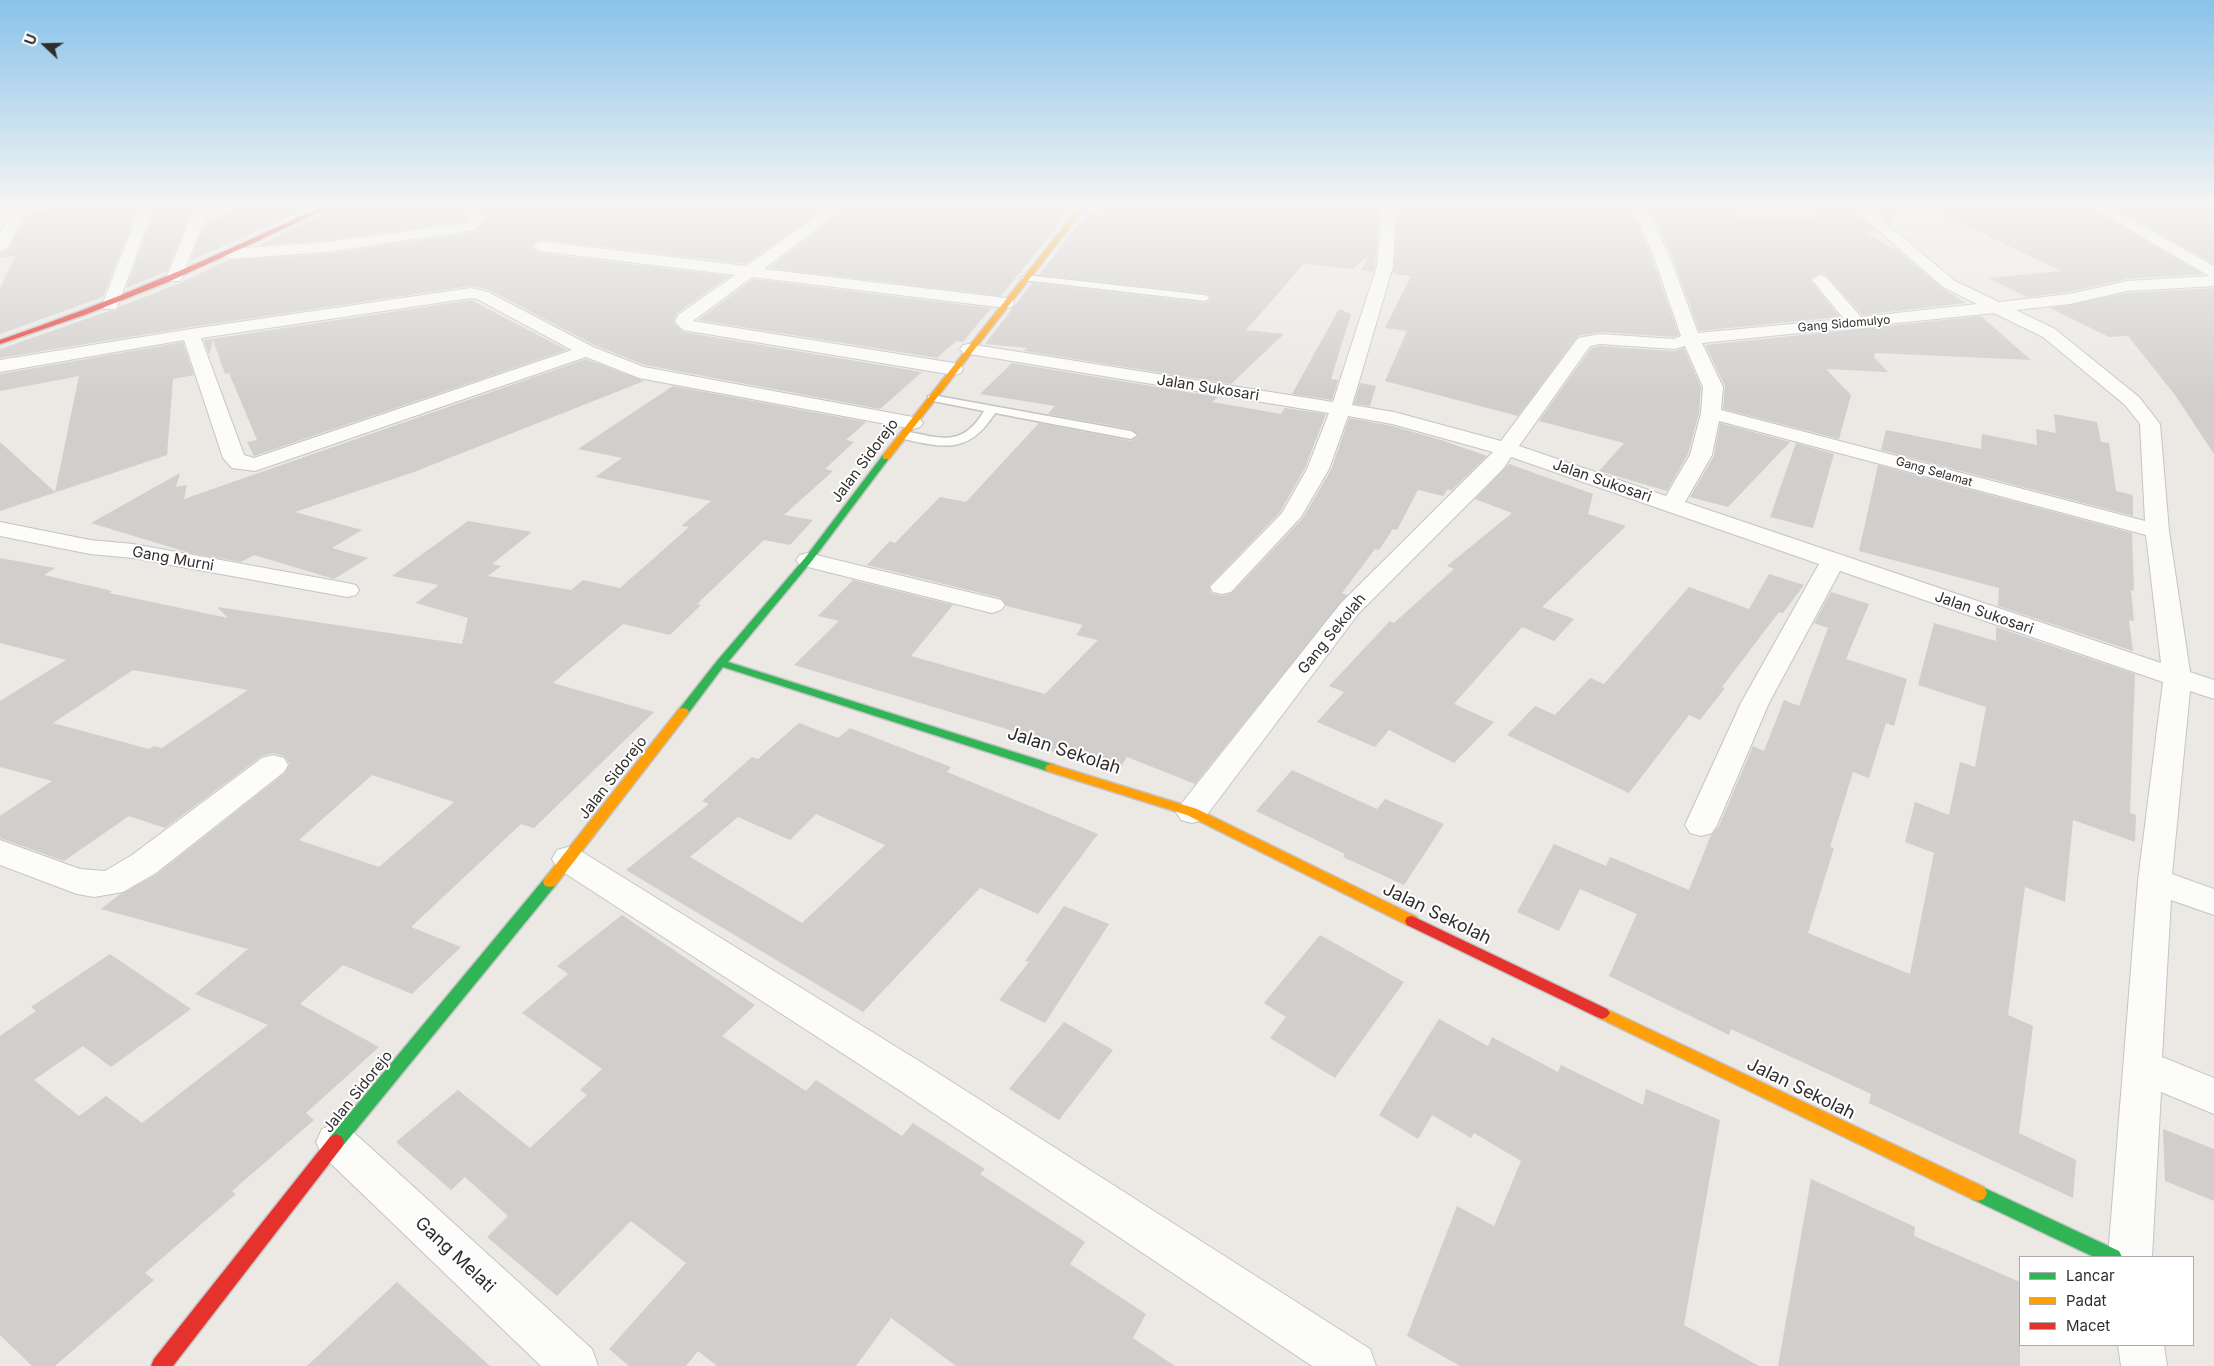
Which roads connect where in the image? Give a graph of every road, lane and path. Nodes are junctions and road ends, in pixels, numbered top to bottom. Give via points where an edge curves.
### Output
1 (124, 269) edge
2 (178, 269) edge
3 (196, 269) edge
4 (738, 269) edge
5 (1033, 269) edge
6 (1384, 269) edge
7 (1666, 269) edge
8 (1931, 269) edge
9 (749, 270) junction
10 (174, 278) junction
11 (1026, 278) junction
12 (1820, 280) dead end
13 (2214, 281) edge
14 (2191, 284) junction
15 (2214, 297) edge
16 (1205, 298) dead end
17 (1006, 303) junction
18 (110, 304) junction
19 (1996, 308) junction
20 (1857, 324) junction
21 (191, 334) junction
22 (1691, 340) junction
23 (0, 342) edge
24 (969, 349) junction
25 (587, 350) junction
26 (0, 366) edge
27 (954, 369) junction
28 (932, 398) junction
29 (1341, 409) junction
30 (991, 410) junction
31 (1711, 413) junction
32 (908, 429) junction
33 (1130, 435) dead end
34 (1507, 449) junction
35 (1672, 504) junction
36 (0, 529) edge
37 (2157, 530) junction
38 (808, 560) junction
39 (1832, 561) junction
40 (1222, 587) dead end
41 (347, 590) dead end
42 (992, 605) dead end
43 (721, 663) junction
44 (2177, 679) junction
45 (2214, 690) edge
46 (273, 765) dead end
47 (1192, 812) junction
48 (1700, 825) dead end
49 (0, 852) edge
50 (568, 859) junction
51 (2155, 881) junction
52 (2214, 902) edge
53 (2142, 1066) junction
54 (2214, 1096) edge
55 (336, 1142) junction
56 (2111, 1256) edge
57 (2130, 1256) edge
58 (2141, 1346) edge
59 (161, 1366) edge
60 (575, 1366) edge
61 (1353, 1366) edge
62 (2144, 1366) edge

1 - 18 street
2 - 10 street
3 - 10 street
4 - 9 street
5 - 11 street, Jalan Sidorejo
6 - 29 street
7 - 22 street
8 - 19 street via 1949,284
9 - 17 street
9 - 27 street via 684,322 689,326
10 - 18 street
11 - 16 lane
11 - 17 street, Jalan Sidorejo
12 - 20 street
13 - 14 street, Gang Sidomulyo
14 - 15 street
14 - 19 street, Gang Sidomulyo via 2127,286 2070,299
17 - 24 street, Jalan Sidorejo
18 - 23 street
19 - 20 street, Gang Sidomulyo
19 - 37 street via 2048,333 2142,411 2150,424
20 - 22 street, Gang Sidomulyo
21 - 25 street via 471,293 482,295
21 - 25 street via 234,458 248,464 264,463
21 - 26 street
22 - 31 street via 1712,387
22 - 34 street, Gang Sidomulyo via 1675,344 1600,339 1584,342
24 - 27 street, Jalan Sidorejo
24 - 29 street, Jalan Sukosari
25 - 32 street via 659,376
27 - 28 street, Jalan Sidorejo
28 - 30 lane
28 - 32 street, Jalan Sidorejo
29 - 34 street, Jalan Sukosari via 1424,425
29 - 40 street via 1318,469 1290,517
30 - 32 lane via 980,429 964,440 942,441
30 - 33 lane
31 - 35 street via 1701,455
31 - 37 street, Gang Selamat via 1862,451 2048,504
32 - 38 street, Jalan Sidorejo
34 - 35 street, Jalan Sukosari
34 - 47 street, Gang Sekolah via 1350,608
35 - 39 street, Jalan Sukosari
36 - 41 street, Gang Murni
37 - 44 street
38 - 42 street
38 - 43 street, Jalan Sidorejo
39 - 44 street, Jalan Sukosari
39 - 48 street via 1755,703
43 - 47 street, Jalan Sekolah
43 - 50 street, Jalan Sidorejo
44 - 45 street, Jalan Sukosari
44 - 51 street
46 - 49 street via 144,864 111,883 77,880
47 - 56 street, Jalan Sekolah via 1503,966
50 - 55 street, Jalan Sidorejo
50 - 61 street via 913,1078
51 - 52 street
51 - 53 street
53 - 54 street
53 - 57 street
55 - 59 street, Jalan Sidorejo
55 - 60 street, Gang Melati
58 - 62 street

